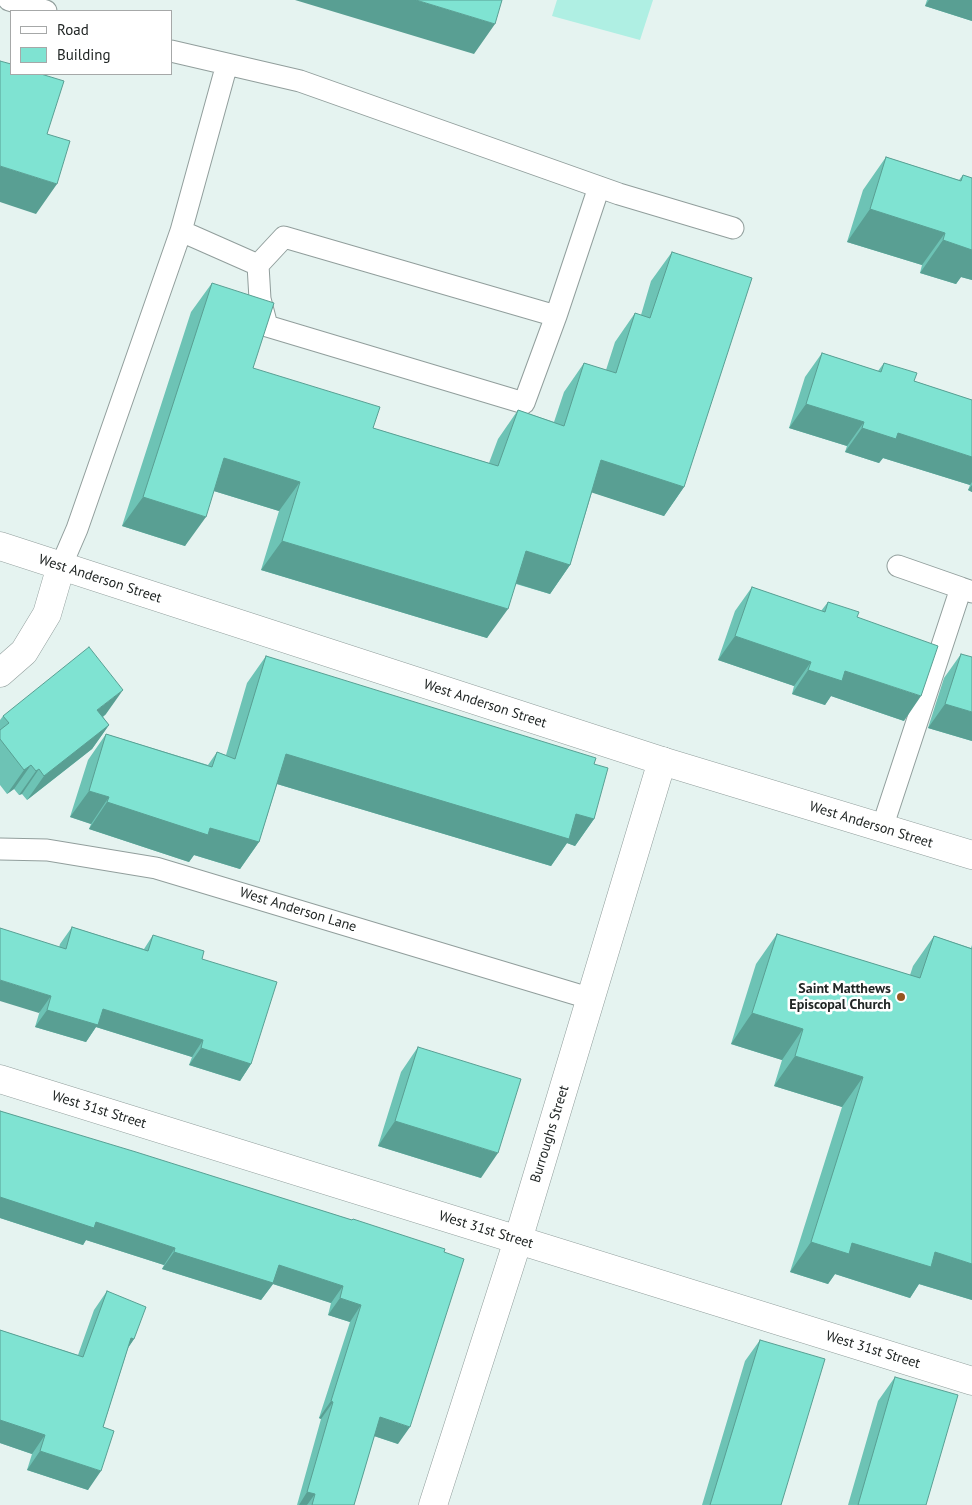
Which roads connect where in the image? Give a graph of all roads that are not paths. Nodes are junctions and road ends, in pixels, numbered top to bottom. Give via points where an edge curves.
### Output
1 (8, 0) edge
2 (43, 10) edge
3 (172, 51) edge
4 (226, 64) junction
5 (599, 188) junction
6 (733, 228) dead end
7 (181, 232) junction
8 (258, 265) junction
9 (556, 316) junction
10 (0, 546) edge
11 (61, 566) junction
12 (898, 566) dead end
13 (966, 590) edge
14 (0, 673) edge
15 (662, 761) junction
16 (882, 828) junction
17 (0, 849) edge
18 (972, 855) edge
19 (592, 999) junction
20 (0, 1079) edge
21 (518, 1240) junction
22 (972, 1381) edge
23 (433, 1505) edge

1 - 2 lane
3 - 4 lane
4 - 5 lane via 300,81
4 - 7 lane
5 - 6 lane
5 - 9 lane
7 - 8 lane
7 - 11 lane via 77,529
8 - 9 lane via 284,237
8 - 9 lane via 260,299 267,326 524,403
10 - 11 street, West Anderson Street
11 - 14 street via 47,614 24,652
11 - 15 street, West Anderson Street
12 - 13 lane
13 - 16 lane
15 - 16 street, West Anderson Street
15 - 19 street, Burroughs Street
16 - 18 street, West Anderson Street
17 - 19 lane, West Anderson Lane via 47,850 156,868
19 - 21 street, Burroughs Street
20 - 21 street, West 31st Street
21 - 22 street, West 31st Street
21 - 23 street, Burroughs Street

